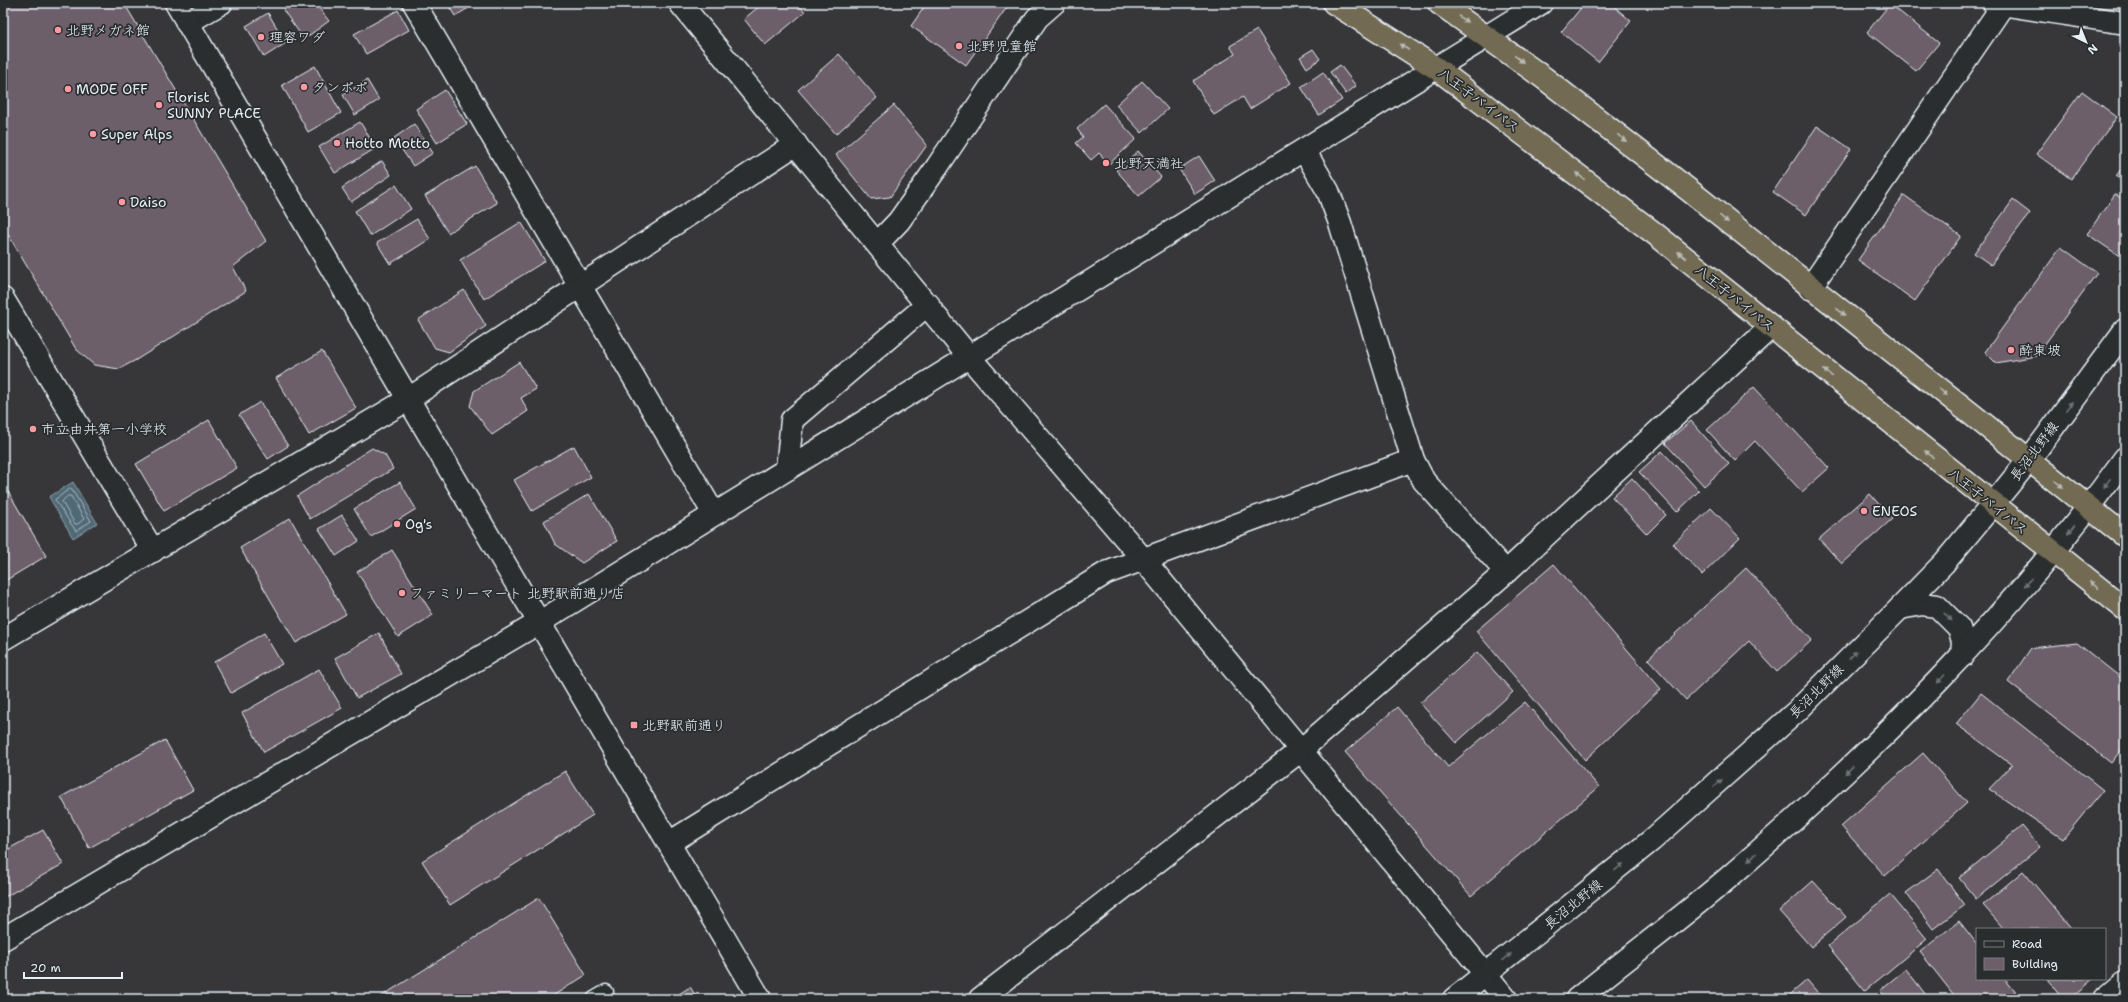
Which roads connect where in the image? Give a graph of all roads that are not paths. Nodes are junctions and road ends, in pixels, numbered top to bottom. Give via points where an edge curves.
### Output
1 (176, 3) edge
2 (221, 3) edge
3 (414, 3) edge
4 (680, 3) edge
5 (1054, 3) edge
6 (1334, 3) edge
7 (1439, 3) edge
8 (1541, 3) edge
9 (1998, 4) edge
10 (187, 23) junction
11 (2125, 23) edge
12 (1488, 36) junction
13 (1436, 68) junction
14 (796, 144) junction
15 (1304, 150) junction
16 (878, 243) junction
17 (581, 287) junction
18 (1810, 288) junction
19 (3, 299) edge
20 (928, 304) junction
21 (1771, 327) junction
22 (2125, 330) edge
23 (970, 358) junction
24 (407, 400) junction
25 (2125, 458) edge
26 (1413, 460) junction
27 (2029, 460) junction
28 (787, 469) junction
29 (1993, 504) junction
30 (2089, 508) junction
31 (714, 514) junction
32 (2125, 536) edge
33 (153, 551) junction
34 (2053, 553) junction
35 (1143, 559) junction
36 (1506, 572) junction
37 (1900, 608) junction
38 (2125, 609) edge
39 (540, 622) junction
40 (3, 639) edge
41 (1962, 656) junction
42 (1301, 750) junction
43 (669, 843) junction
44 (3, 939) edge
45 (1485, 974) junction
46 (2125, 982) edge
47 (760, 999) edge
48 (980, 999) edge
49 (1454, 999) edge
50 (1506, 999) edge
51 (1577, 999) edge
52 (2105, 999) edge

1 - 10 street
2 - 10 street
3 - 17 street
4 - 14 street
5 - 16 street via 1037,18 937,167 899,220
13 -> 6 highway, 八王子バイパス
7 -> 12 highway
8 - 12 street
9 - 11 street
9 - 18 street
10 - 24 street
12 - 13 street
12 -> 18 highway via 1684,186
13 - 15 street
21 -> 13 highway, 八王子バイパス via 1654,233
14 - 16 street
14 - 17 street
15 - 23 street
15 - 26 street via 1328,191 1340,223
16 - 20 street
17 - 24 street
17 - 31 street
18 -> 27 highway
19 - 33 street
20 - 23 street
20 - 28 street via 792,420
29 -> 21 highway, 八王子バイパス
21 - 36 street
27 -> 22 street, 長沼北野線
23 - 28 street
23 - 35 street
24 - 33 street
24 - 39 street
25 -> 30 street
26 - 35 street
26 - 36 street via 1424,481
27 - 29 street, 長沼北野線
27 -> 30 highway
28 - 31 street
29 - 34 highway, 八王子バイパス
29 - 37 street, 長沼北野線 via 1944,563
30 - 32 highway
30 -> 34 street
31 - 39 street
33 - 40 street
38 -> 34 highway, 八王子バイパス
34 -> 41 street via 2004,612
35 - 42 street
35 - 43 street via 1106,573
36 - 42 street
37 -> 41 street via 1922,604 1937,606 1959,628 1963,642
45 -> 37 street, 長沼北野線 via 1652,840 1715,785 1797,711
39 - 43 street
39 - 44 street
41 -> 51 street via 1931,690 1791,823
42 - 45 street
42 - 48 street
43 - 47 street
45 - 49 street, 長沼北野線
45 - 50 street
46 - 52 street

